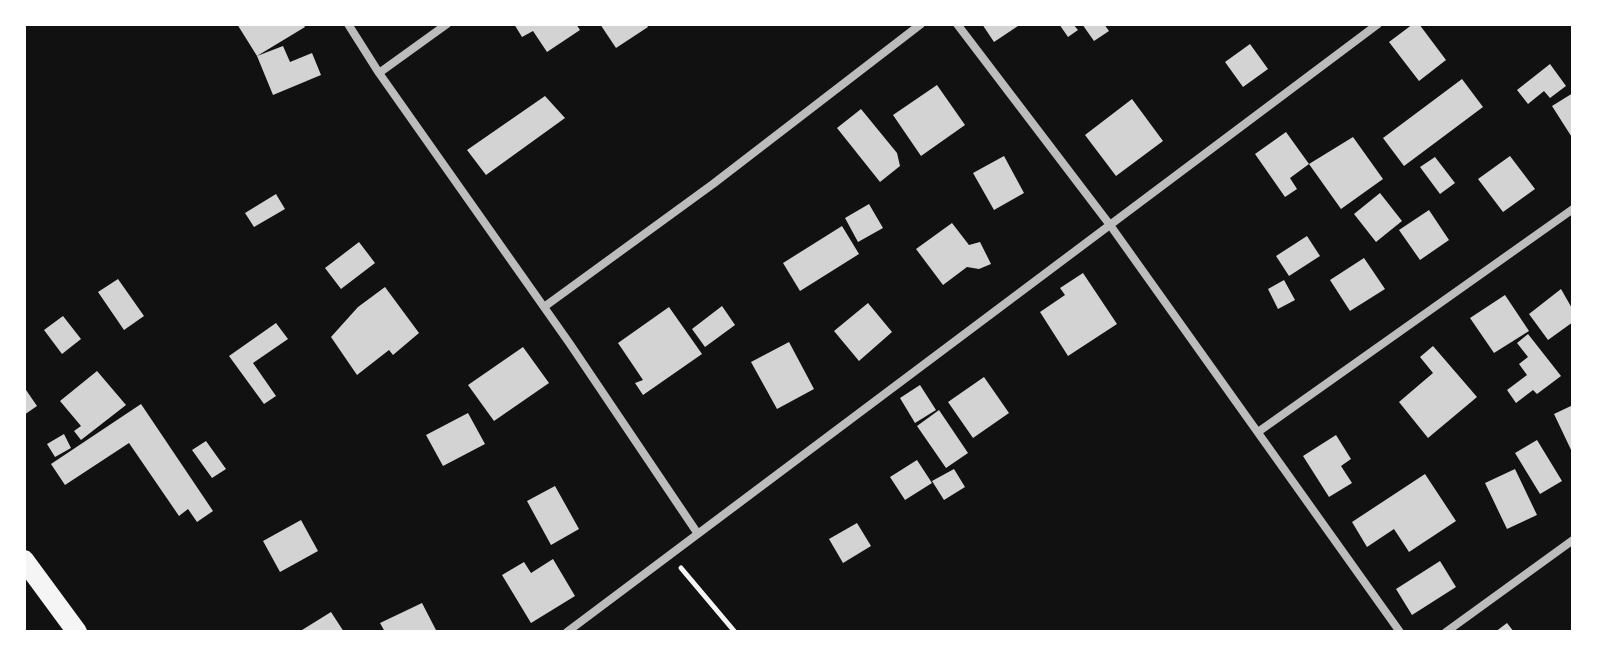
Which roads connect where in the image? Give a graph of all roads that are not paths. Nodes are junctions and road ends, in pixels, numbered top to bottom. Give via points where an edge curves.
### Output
1 (348, 24) edge
2 (447, 24) edge
3 (921, 24) edge
4 (957, 24) edge
5 (1378, 24) edge
6 (379, 73) junction
7 (1573, 209) edge
8 (1110, 225) junction
9 (544, 307) junction
10 (1258, 432) junction
11 (698, 534) junction
12 (1573, 540) edge
13 (24, 560) edge
14 (77, 632) edge
15 (567, 632) edge
16 (1400, 632) edge
17 (1446, 632) edge

1 - 6 street
2 - 6 street
3 - 9 street
4 - 8 street
5 - 8 street
6 - 9 street
7 - 10 street
8 - 10 street
8 - 11 street
9 - 11 street
10 - 16 street
11 - 15 street
12 - 17 street
13 - 14 main road

